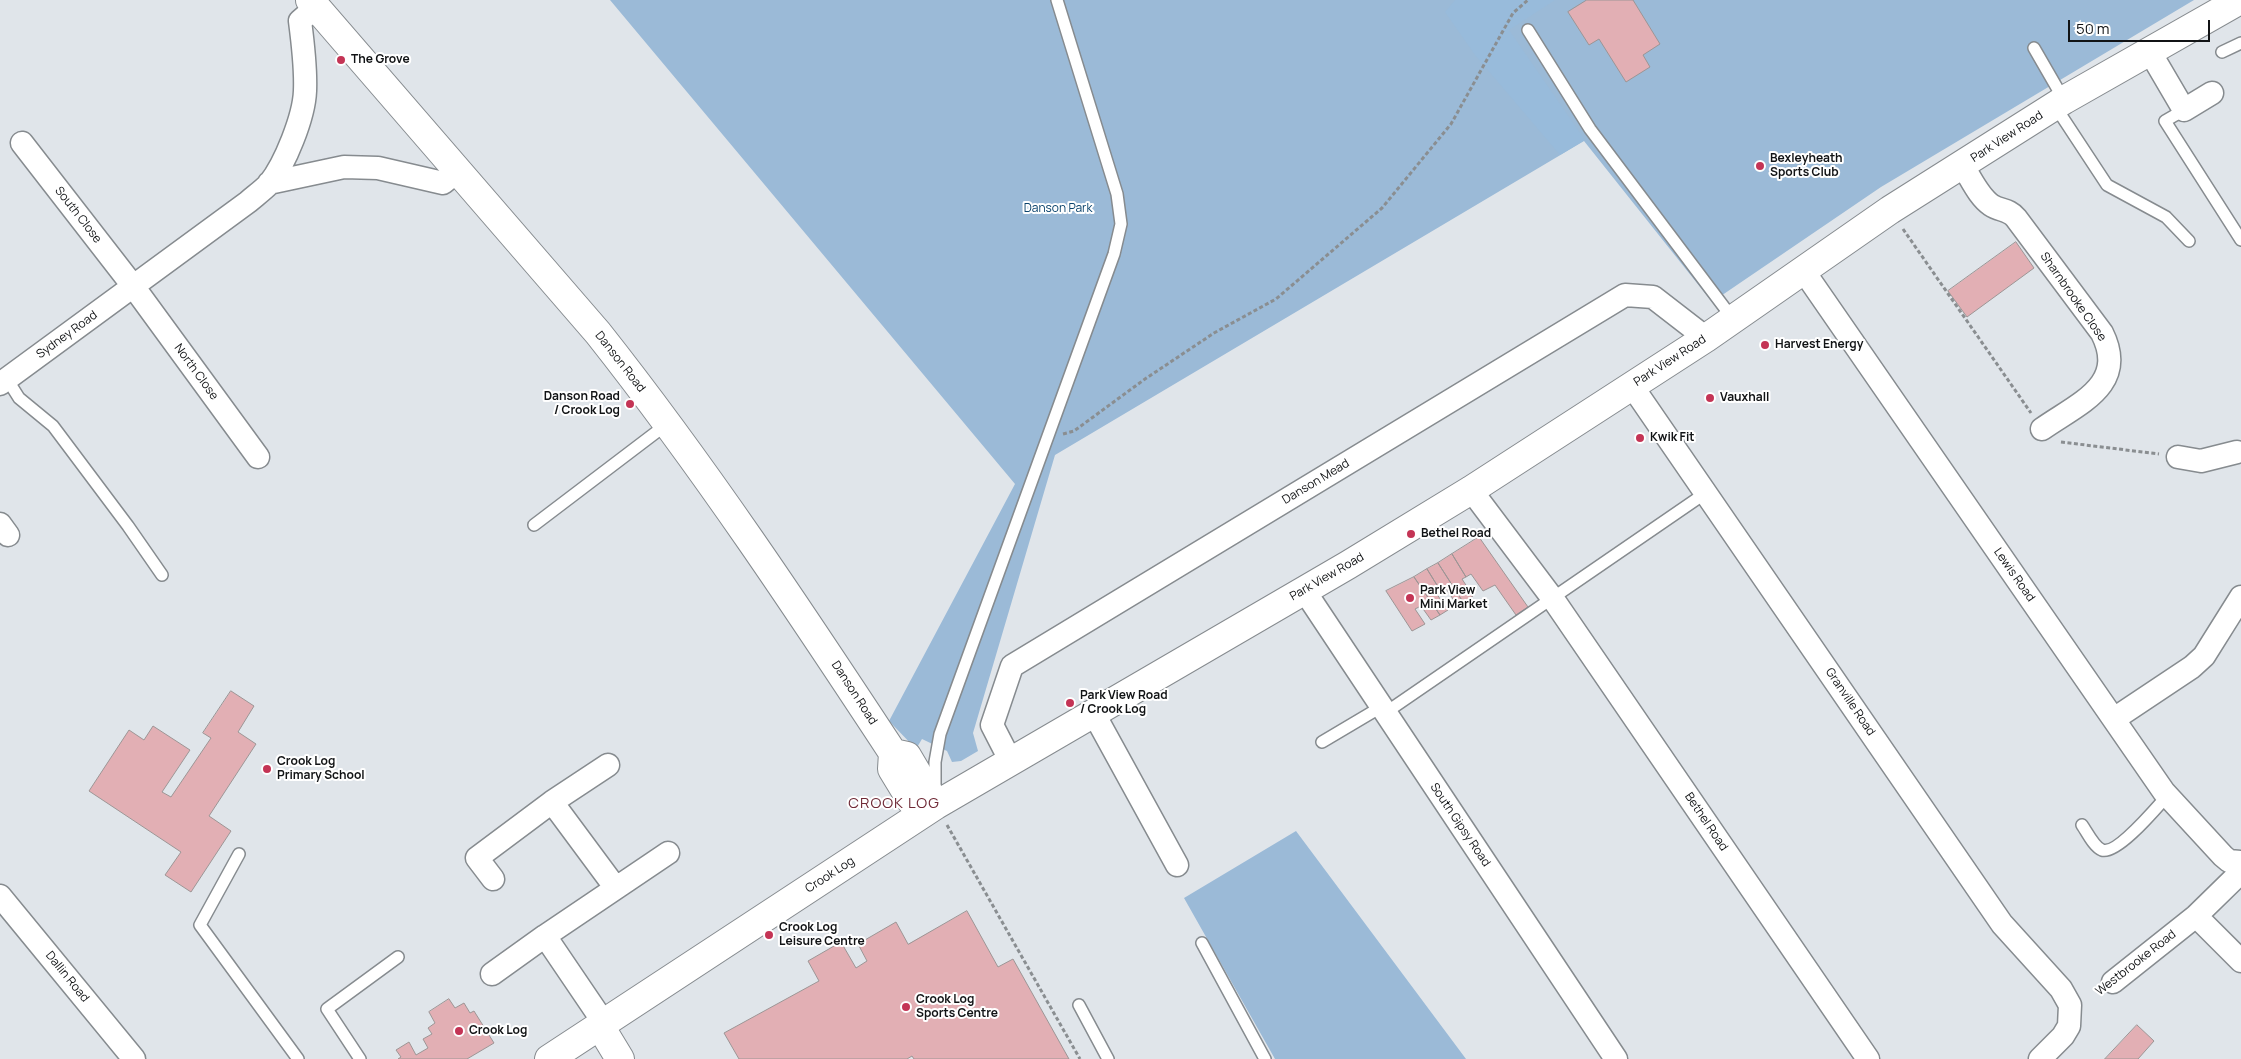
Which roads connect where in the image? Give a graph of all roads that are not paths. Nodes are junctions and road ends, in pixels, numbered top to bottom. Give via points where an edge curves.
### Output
1 (1057, 0) edge
2 (2240, 0) edge
3 (313, 4) edge
4 (1528, 30) dead end
5 (2241, 43) edge
6 (2034, 48) dead end
7 (2150, 52) junction
8 (2222, 52) dead end
9 (2212, 93) dead end
10 (2060, 103) junction
11 (2184, 110) junction
12 (22, 143) dead end
13 (1962, 165) junction
14 (458, 171) junction
15 (269, 183) junction
16 (2241, 240) edge
17 (2189, 241) dead end
18 (1803, 270) junction
19 (134, 286) junction
20 (1733, 319) junction
21 (1706, 338) junction
22 (3, 381) edge
23 (1632, 386) junction
24 (667, 424) junction
25 (2049, 435) road end
26 (2240, 455) edge
27 (258, 457) dead end
28 (2178, 457) road end
29 (1471, 490) junction
30 (1707, 492) junction
31 (534, 526) dead end
32 (162, 575) dead end
33 (1304, 590) junction
34 (2241, 597) edge
35 (1553, 599) junction
36 (1383, 710) junction
37 (1093, 712) junction
38 (2114, 719) junction
39 (1322, 742) dead end
40 (1010, 760) junction
41 (608, 764) dead end
42 (2167, 796) junction
43 (552, 802) junction
44 (928, 810) junction
45 (2082, 825) dead end
46 (668, 853) dead end
47 (239, 854) dead end
48 (2241, 862) edge
49 (1177, 865) dead end
50 (2241, 872) edge
51 (493, 879) dead end
52 (615, 887) junction
53 (0, 896) edge
54 (2196, 916) junction
55 (545, 936) junction
56 (1202, 942) dead end
57 (398, 957) dead end
58 (2241, 961) edge
59 (492, 974) dead end
60 (2113, 982) dead end
61 (1079, 1006) dead end
62 (602, 1024) junction
63 (2044, 1058) edge
64 (134, 1059) edge
65 (298, 1059) edge
66 (360, 1059) edge
67 (548, 1059) edge
68 (620, 1059) edge
69 (1108, 1059) edge
70 (1265, 1059) edge
71 (1616, 1059) edge
72 (1868, 1059) edge

1 - 44 lane via 1117,194 1121,224 1114,254 940,734
2 - 7 main road, Park View Road
3 - 14 main road, Danson Road
3 - 15 street via 300,21 305,92 299,121
4 - 20 lane via 1590,129
5 - 8 lane
6 - 10 lane
7 - 10 main road, Park View Road
7 - 11 street
9 - 11 street
10 - 13 main road, Park View Road
10 - 17 lane via 2108,185 2166,218
11 - 16 lane via 2165,121
12 - 19 street, South Close
13 - 18 main road, Park View Road
13 - 25 street, Sharnbrooke Close via 1983,198 1994,207 2012,213 2102,333 2110,349 2110,366 2099,388
14 - 15 street via 443,183 378,168 344,167
14 - 24 main road, Danson Road via 598,333
15 - 19 street
18 - 20 main road, Park View Road
18 - 38 street, Lewis Road
19 - 22 street, Sydney Road
19 - 27 street, North Close
20 - 21 main road, Park View Road
21 - 23 main road, Park View Road
21 - 40 street, Danson Mead via 1653,297 1625,295 1020,661 1012,666 992,725
22 - 32 lane via 53,426
23 - 29 main road, Park View Road
23 - 30 street, Granville Road
24 - 31 lane
24 - 44 main road, Danson Road via 781,582 893,753 907,756
26 - 28 street via 2201,461
29 - 33 main road, Park View Road
29 - 35 street, Bethel Road
30 - 35 lane
30 - 63 street, Granville Road via 2002,924 2066,996 2071,1013 2069,1026
33 - 36 street, South Gipsy Road
33 - 37 main road, Park View Road
34 - 38 street via 2204,656
35 - 36 lane
35 - 72 street, Bethel Road
36 - 39 lane
36 - 71 street, South Gipsy Road
37 - 40 main road, Park View Road
37 - 49 street
38 - 42 street, Lewis Road
40 - 44 main road, Park View Road
41 - 43 street
42 - 45 lane via 2110,850 2098,848
42 - 48 street, Lewis Road via 2223,856 2229,861
43 - 51 street via 477,858
43 - 52 street
44 - 62 main road, Crook Log
46 - 52 street
47 - 65 lane via 200,925
50 - 54 street, Westbrooke Road
52 - 55 street
53 - 64 street, Dallin Road
54 - 58 street
54 - 60 street, Westbrooke Road
55 - 59 street
55 - 62 street
56 - 70 lane
57 - 66 lane via 327,1009
61 - 69 lane
62 - 67 main road, Crook Log
62 - 68 main road

